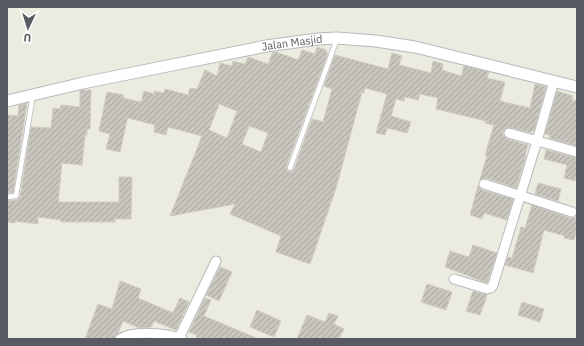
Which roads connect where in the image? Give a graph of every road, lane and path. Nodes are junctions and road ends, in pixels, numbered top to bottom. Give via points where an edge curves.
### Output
1 (337, 38) junction
2 (554, 81) junction
3 (577, 87) edge
4 (33, 95) junction
5 (7, 101) edge
6 (509, 133) dead end
7 (537, 142) junction
8 (577, 152) edge
9 (290, 168) dead end
10 (484, 184) dead end
11 (521, 195) junction
12 (7, 197) edge
13 (572, 212) dead end
14 (216, 261) dead end
15 (454, 278) dead end
16 (181, 338) edge
17 (120, 339) edge

1 - 2 street, Jalan Masjid via 415,47
1 - 4 street, Jalan Masjid via 266,46
1 - 9 lane
2 - 3 street, Jalan Masjid
2 - 7 street
4 - 5 street, Jalan Masjid
4 - 12 lane via 16,196
6 - 7 street
7 - 8 street
7 - 11 street
10 - 11 street
11 - 13 street
11 - 15 street via 493,286 487,289
14 - 16 street
16 - 17 street via 136,333

